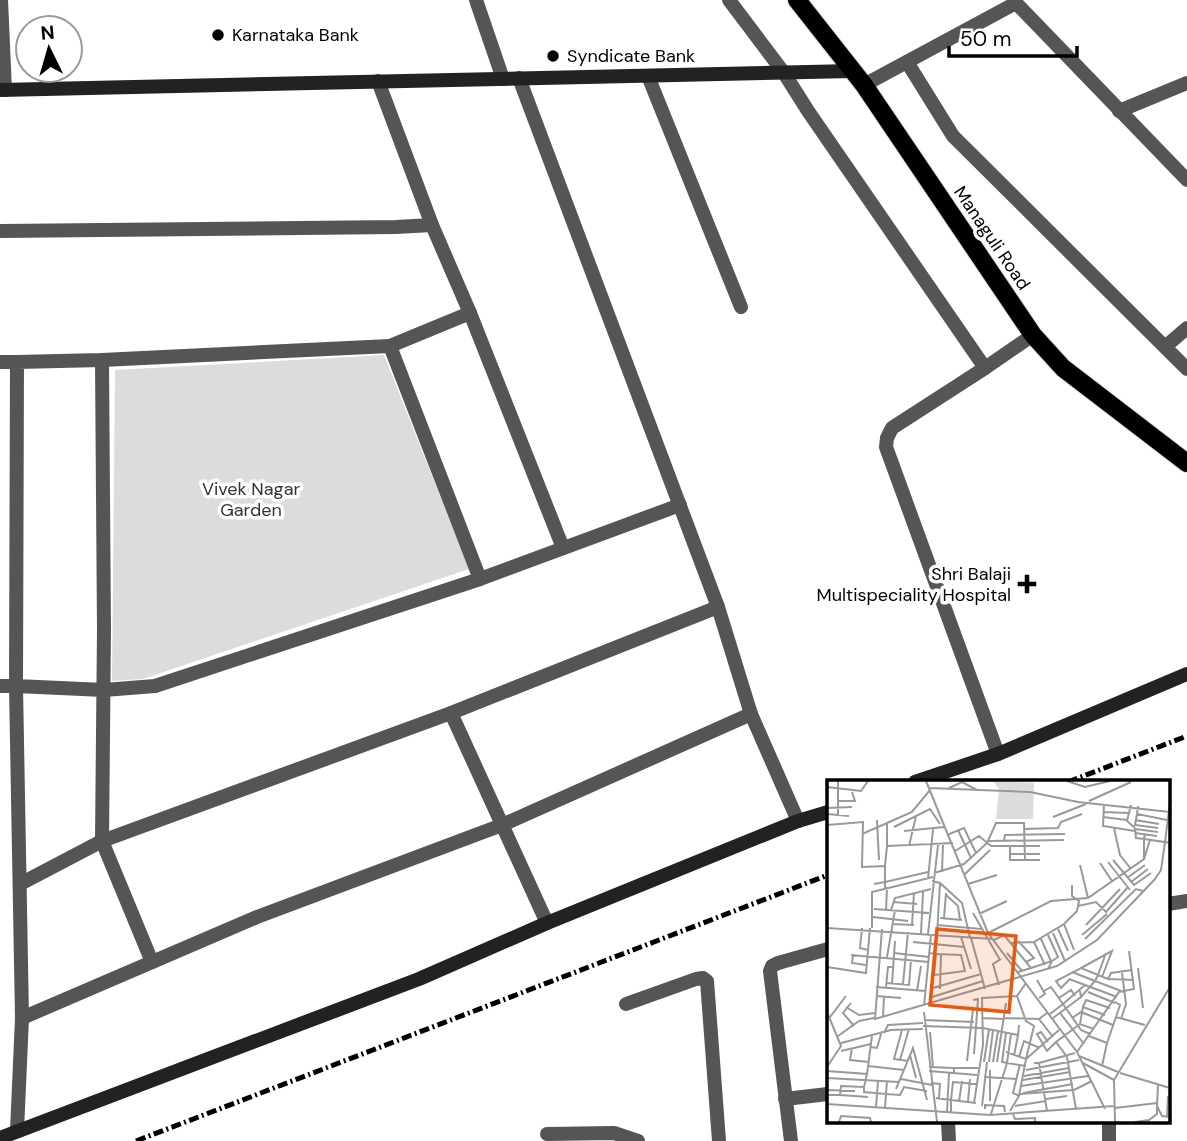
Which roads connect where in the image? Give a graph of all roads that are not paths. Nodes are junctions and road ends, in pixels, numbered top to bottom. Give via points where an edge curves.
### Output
1 (1, 0) edge
2 (476, 0) edge
3 (729, 0) edge
4 (798, 1) edge
5 (907, 62) junction
6 (784, 73) junction
7 (648, 76) junction
8 (519, 78) junction
9 (858, 78) junction
10 (503, 79) junction
11 (379, 81) junction
12 (1187, 83) edge
13 (2, 90) edge
14 (1119, 111) junction
15 (1187, 180) edge
16 (432, 225) junction
17 (0, 231) edge
18 (741, 307) dead end
19 (470, 313) junction
20 (1187, 328) edge
21 (1033, 335) junction
22 (390, 346) junction
23 (1166, 346) junction
24 (102, 360) junction
25 (0, 362) edge
26 (18, 362) junction
27 (985, 369) junction
28 (1187, 369) edge
29 (1187, 463) edge
30 (680, 505) junction
31 (563, 548) junction
32 (480, 579) junction
33 (718, 607) junction
34 (1187, 674) edge
35 (0, 686) edge
36 (16, 686) junction
37 (104, 690) junction
38 (451, 713) junction
39 (751, 714) junction
40 (998, 754) junction
41 (921, 780) edge
42 (827, 811) edge
43 (798, 821) junction
44 (502, 825) junction
45 (102, 841) junction
46 (20, 884) junction
47 (547, 923) junction
48 (827, 949) edge
49 (152, 962) junction
50 (626, 1004) dead end
51 (22, 1018) junction
52 (827, 1094) edge
53 (785, 1099) junction
54 (18, 1131) junction
55 (547, 1134) dead end
56 (0, 1138) edge
57 (639, 1141) edge
58 (719, 1141) edge
59 (791, 1141) edge

1 - 13 street
2 - 10 street
3 - 6 street
4 - 9 main road, Managuli Road
5 - 9 street
5 - 14 street via 1016,3
5 - 23 street via 953,136
6 - 7 street
6 - 9 street
6 - 27 street
7 - 8 street
7 - 18 street
8 - 10 street
8 - 30 street
9 - 21 main road, Managuli Road
10 - 11 street
11 - 13 street
11 - 16 street
12 - 14 street
14 - 15 street
16 - 17 street
16 - 19 street
19 - 22 street
19 - 31 street
20 - 23 street
21 - 27 street
21 - 29 main road, Managuli Road via 1063,368
22 - 24 street
22 - 32 street
23 - 28 street
24 - 26 street
24 - 37 street
25 - 26 street
26 - 36 street
27 - 40 street via 892,428 886,447
30 - 31 street
30 - 33 street
31 - 32 street
32 - 37 street via 155,686
33 - 38 street
33 - 39 street
34 - 40 street
35 - 36 street
36 - 37 street
36 - 46 street
37 - 45 street
38 - 44 street
38 - 45 street
39 - 43 street
39 - 44 street
40 - 41 street
42 - 43 street
43 - 47 street
44 - 47 street
44 - 49 street via 257,917
45 - 46 street
45 - 49 street
46 - 51 street
47 - 54 street via 419,979
48 - 53 street via 778,963 770,971
49 - 51 street
50 - 58 street via 696,979 708,981
51 - 54 street
52 - 53 street
53 - 59 street
54 - 56 street
55 - 57 street via 614,1133

